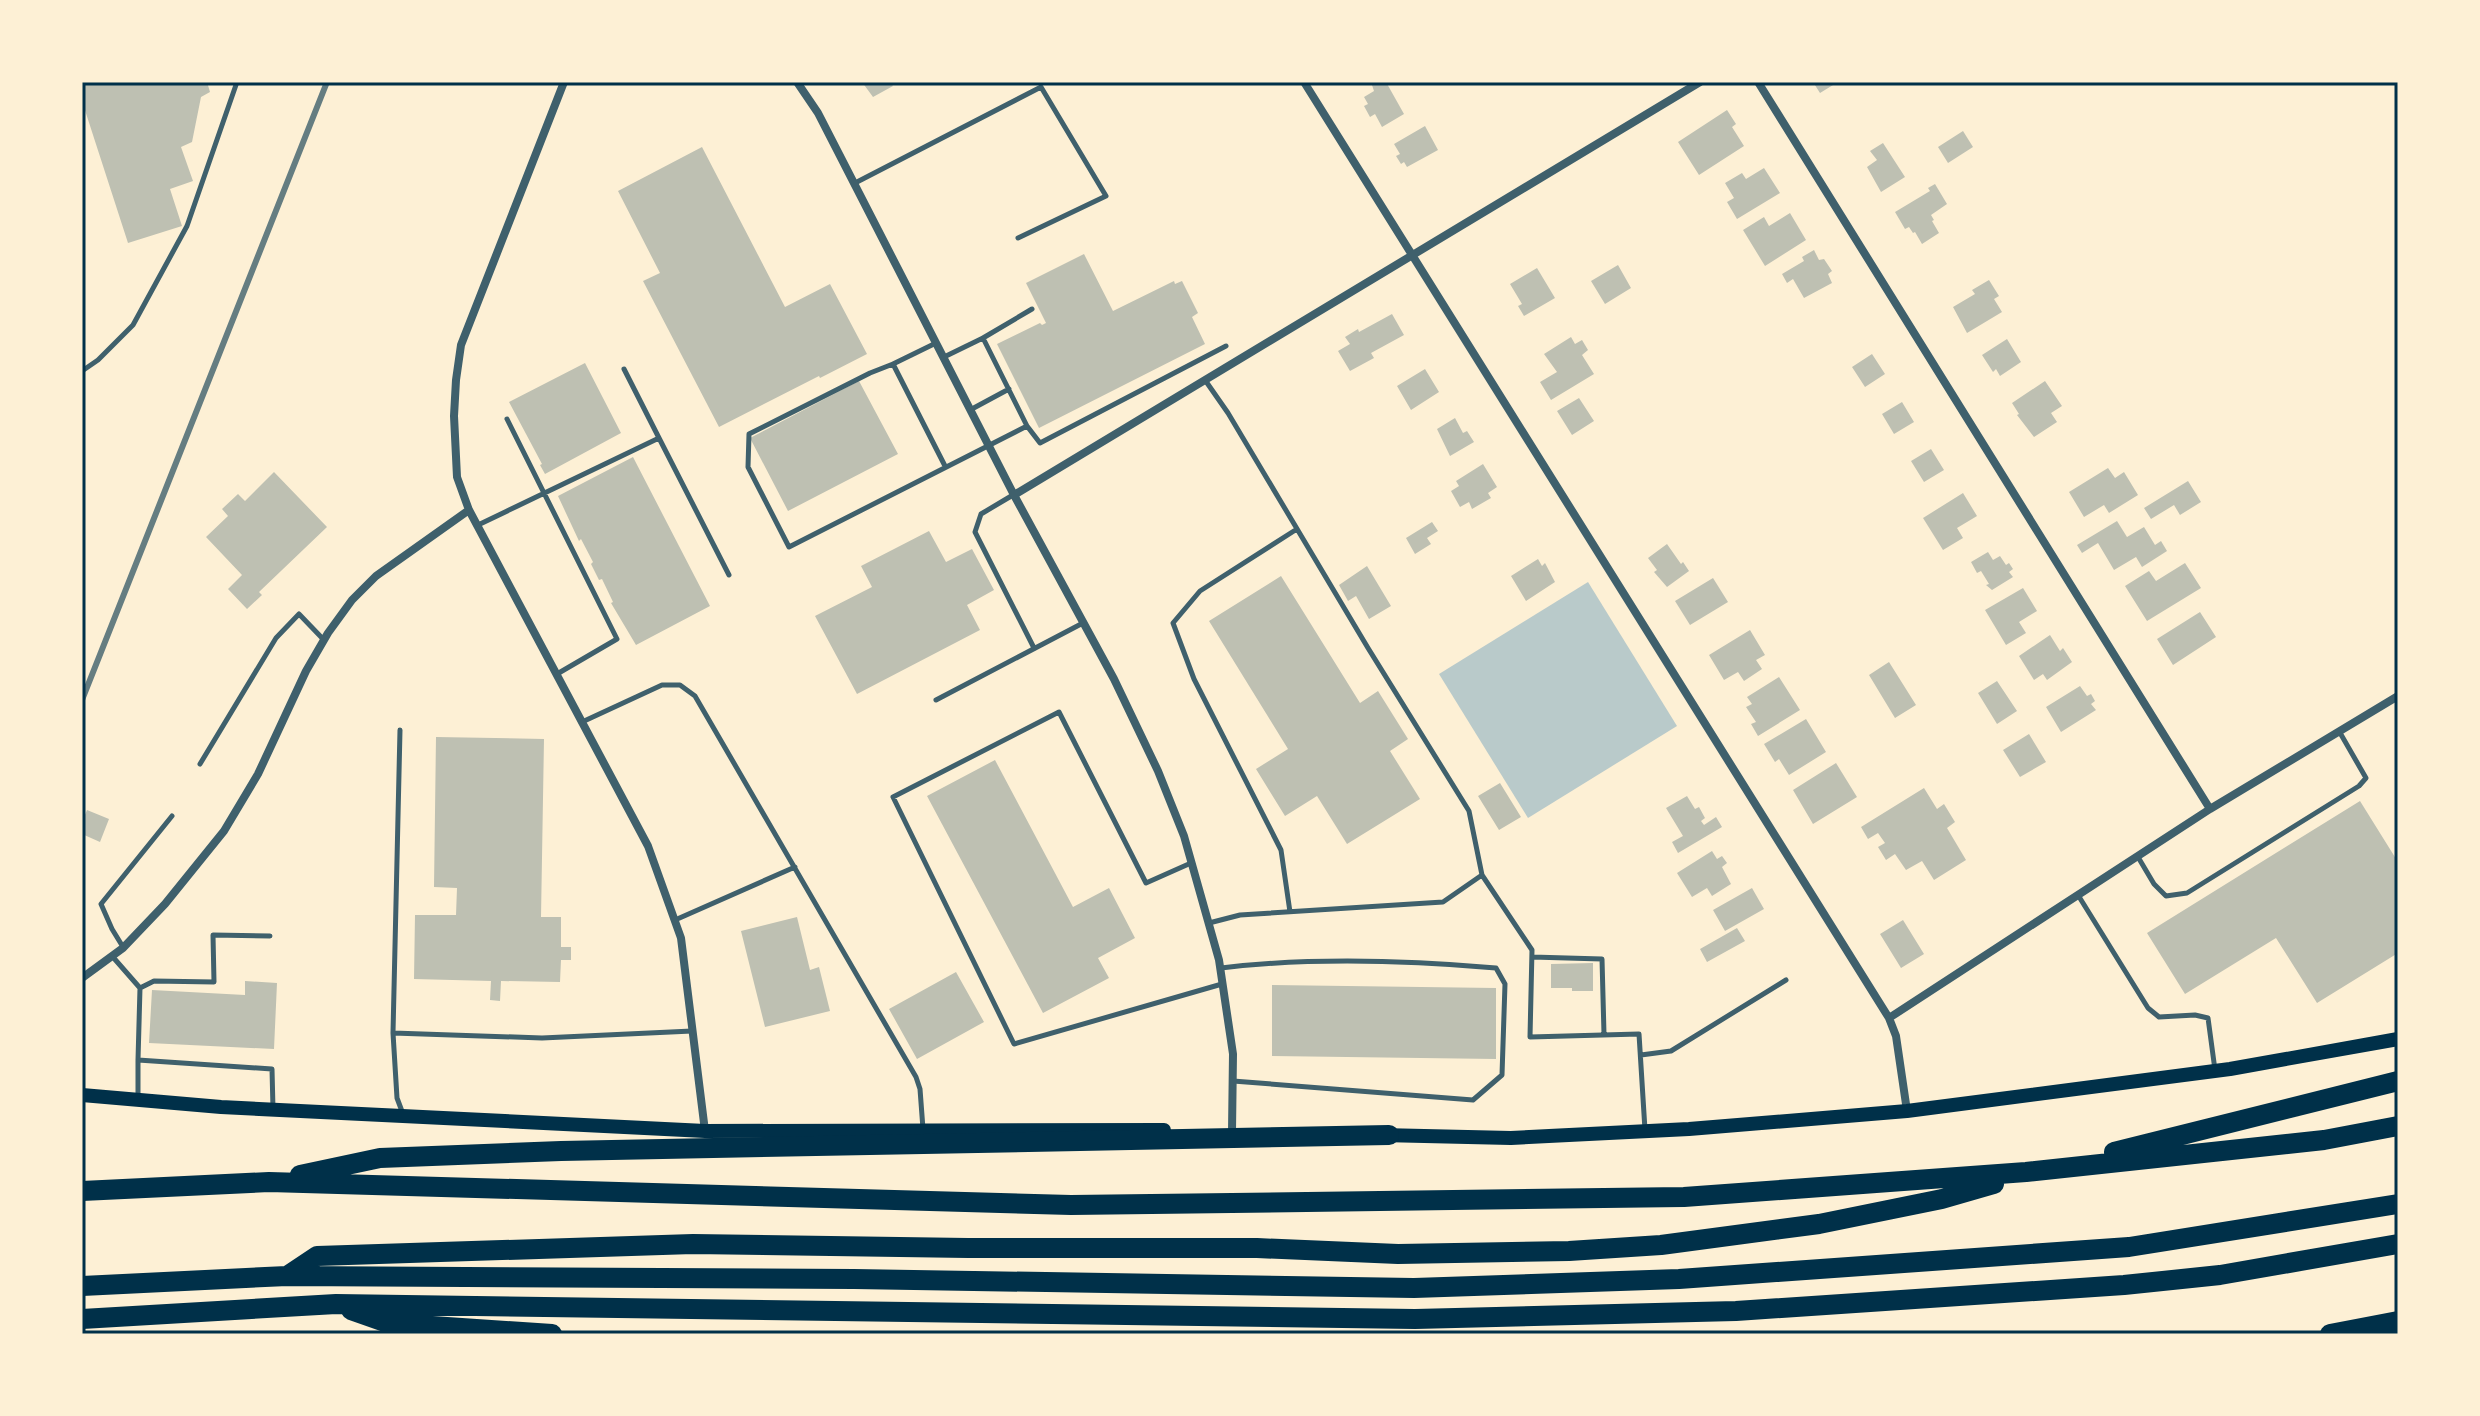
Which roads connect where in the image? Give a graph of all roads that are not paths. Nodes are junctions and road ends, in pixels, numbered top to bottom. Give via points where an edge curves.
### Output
1 (237, 82) edge
2 (564, 82) edge
3 (797, 82) edge
4 (1304, 82) edge
5 (1700, 82) edge
6 (1758, 82) edge
7 (854, 184) junction
8 (1018, 238) dead end
9 (1412, 256) junction
10 (1032, 309) dead end
11 (983, 338) junction
12 (936, 343) junction
13 (1226, 346) dead end
14 (944, 357) junction
15 (893, 364) junction
16 (624, 369) dead end
17 (82, 371) edge
18 (1205, 380) junction
19 (1009, 389) junction
20 (970, 410) junction
21 (507, 419) dead end
22 (1027, 426) junction
23 (659, 438) junction
24 (988, 444) junction
25 (945, 466) junction
26 (544, 493) junction
27 (1014, 495) junction
28 (469, 510) junction
29 (477, 525) junction
30 (1297, 529) junction
31 (729, 575) dead end
32 (1084, 623) junction
33 (324, 640) junction
34 (1034, 648) junction
35 (556, 674) junction
36 (2398, 696) edge
37 (936, 700) dead end
38 (582, 722) junction
39 (400, 730) dead end
40 (2339, 731) junction
41 (200, 764) dead end
42 (2210, 809) junction
43 (172, 816) dead end
44 (2138, 856) junction
45 (1192, 862) junction
46 (795, 867) junction
47 (1482, 875) junction
48 (2078, 895) junction
49 (1290, 912) junction
50 (674, 920) junction
51 (1209, 923) junction
52 (270, 936) dead end
53 (123, 948) junction
54 (112, 956) junction
55 (1532, 957) junction
56 (1220, 969) junction
57 (82, 978) edge
58 (1786, 980) dead end
59 (1222, 984) junction
60 (140, 988) junction
61 (1889, 1018) junction
62 (693, 1031) junction
63 (393, 1033) junction
64 (1604, 1034) junction
65 (2398, 1039) edge
66 (1641, 1055) junction
67 (138, 1060) junction
68 (2215, 1071) junction
69 (1233, 1081) junction
70 (2398, 1081) edge
71 (84, 1093) edge
72 (138, 1100) junction
73 (274, 1110) junction
74 (1907, 1111) junction
75 (404, 1116) junction
76 (2398, 1126) edge
77 (923, 1130) junction
78 (705, 1131) junction
79 (1232, 1131) junction
80 (1645, 1131) junction
81 (1389, 1135) junction
82 (269, 1182) junction
83 (82, 1191) edge
84 (2398, 1204) edge
85 (2398, 1244) edge
86 (287, 1276) junction
87 (82, 1286) edge
88 (336, 1304) junction
89 (82, 1319) edge
90 (2398, 1321) edge
91 (552, 1334) edge
92 (2330, 1334) edge

1 - 17 lane via 187,226 133,325
2 - 28 street via 461,345 454,416 457,477
3 - 7 street
4 - 9 street
5 - 9 street
6 - 42 street
7 - 8 lane via 1041,87 1106,196
7 - 12 street
9 - 18 street
9 - 61 street
10 - 11 lane
11 - 14 lane
11 - 19 lane
12 - 14 street
12 - 15 lane
13 - 22 lane via 1040,443
14 - 20 street
15 - 25 lane
15 - 25 lane via 749,434 748,467 789,547
16 - 23 lane
18 - 27 street
18 - 30 lane
19 - 20 lane
19 - 22 lane
20 - 24 street
21 - 26 lane
22 - 24 lane
23 - 26 lane
23 - 31 lane
24 - 25 lane
24 - 27 street
26 - 29 lane
26 - 35 lane via 617,639
27 - 32 street
27 - 34 lane via 981,514 975,532
28 - 29 street
28 - 33 street via 376,576
29 - 35 street
30 - 47 lane via 1469,811
30 - 49 lane via 1200,591 1173,623 1194,679 1281,850
32 - 34 lane
32 - 45 street via 1158,771
33 - 41 lane via 299,614 276,638
33 - 53 street via 224,831
34 - 37 lane
35 - 38 street
36 - 40 street
38 - 46 lane via 662,685 688,690
38 - 50 street via 648,846
39 - 63 lane
40 - 42 street
40 - 44 lane via 2366,778 2359,786 2187,893 2166,896
42 - 44 street
43 - 53 lane via 101,904
44 - 48 street
45 - 51 street
45 - 59 lane via 1146,883 1059,712 893,797 1014,1044
46 - 50 lane
46 - 77 lane via 916,1077
47 - 49 lane via 1443,902
47 - 55 lane
48 - 61 street
48 - 68 lane via 2148,1008 2159,1017 2208,1018
49 - 51 lane
50 - 62 street
51 - 56 street
52 - 60 lane via 213,935 214,982 154,981
53 - 54 street
54 - 57 street
54 - 60 lane
55 - 64 lane via 1602,959
55 - 64 lane via 1530,1037
56 - 59 street
56 - 69 lane via 1268,962 1447,964 1496,968 1505,984 1502,1075 1473,1100
58 - 66 lane via 1671,1051
59 - 69 street
60 - 67 lane
61 - 74 street
62 - 63 lane via 542,1038
62 - 78 street
63 - 75 lane via 397,1098
64 - 66 lane via 1639,1034
65 - 68 main road
66 - 80 lane
67 - 72 lane
67 - 73 lane via 272,1069
68 - 74 main road
69 - 79 street
70 - 86 highway via 1942,1199 1819,1224 1661,1245 1398,1254 693,1244 317,1256
71 - 72 main road
72 - 73 main road
73 - 75 main road
74 - 80 main road
75 - 78 main road
76 - 82 highway via 2324,1140 2026,1172 1684,1197 1071,1205
77 - 78 main road
77 - 79 main road
79 - 81 main road
80 - 81 main road via 1511,1138
81 - 82 highway via 380,1158
82 - 83 highway
84 - 86 highway via 2129,1247 1632,1281 1414,1288
85 - 88 highway via 2220,1275 2124,1285 1736,1311 1399,1319
86 - 87 highway
88 - 89 highway
88 - 91 highway via 388,1323
90 - 92 highway

